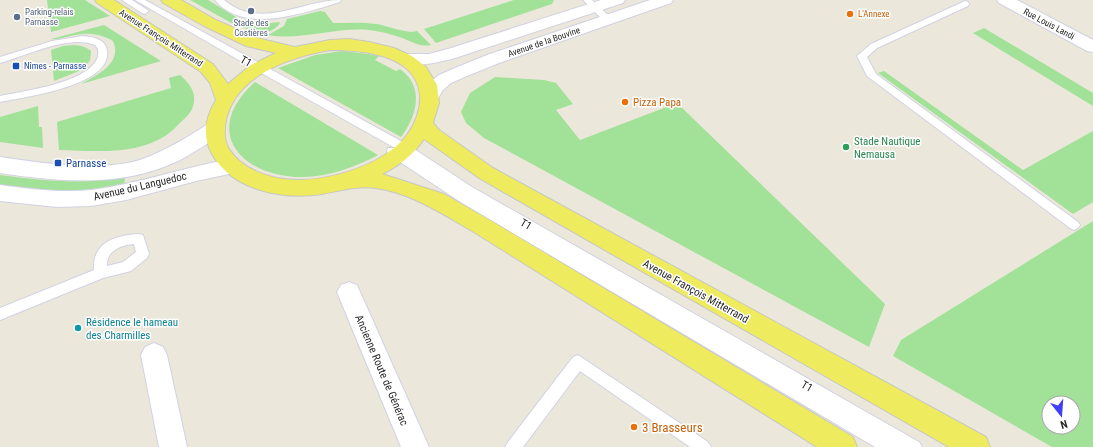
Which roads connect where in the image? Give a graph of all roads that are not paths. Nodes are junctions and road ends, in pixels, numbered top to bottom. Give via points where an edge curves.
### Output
1 (103, 0) edge
2 (126, 0) edge
3 (139, 0) edge
4 (169, 0) edge
5 (219, 0) edge
6 (338, 0) edge
7 (617, 0) edge
8 (666, 0) edge
9 (1005, 0) edge
10 (591, 4) edge
11 (965, 4) dead end
12 (608, 20) junction
13 (1093, 47) edge
14 (296, 52) junction
15 (405, 59) junction
16 (0, 60) edge
17 (255, 71) junction
18 (430, 96) junction
19 (0, 99) edge
20 (226, 100) junction
21 (424, 124) junction
22 (215, 129) junction
23 (401, 152) junction
24 (0, 165) edge
25 (231, 167) junction
26 (347, 181) junction
27 (0, 193) edge
28 (1074, 225) dead end
29 (101, 273) dead end
30 (349, 292) dead end
31 (0, 314) edge
32 (154, 354) dead end
33 (173, 447) edge
34 (415, 447) edge
35 (512, 447) edge
36 (703, 447) edge
37 (843, 447) edge
38 (890, 447) edge
39 (914, 447) edge
40 (976, 447) edge

1 - 20 main road, Avenue François Mitterrand via 207,68 218,82
2 - 17 lane, T1 / T1
3 - 17 lane, T1 / T1
4 - 14 main road via 210,23 252,42
5 - 6 lane via 227,8 237,12 267,17 284,15
7 - 10 street, Avenue de la Bouvine
8 - 12 street, Avenue de la Bouvine
9 - 13 street, Rue Louis Landi
10 - 12 lane
10 - 15 street, Avenue de la Bouvine via 452,54 429,59
11 - 28 lane via 874,46 862,56 872,76
12 - 18 street, Avenue de la Bouvine via 461,72 445,79 436,86
14 - 15 main road via 330,45 361,45 384,50
14 - 17 main road
15 - 18 main road via 422,74
16 - 19 lane via 84,39 98,43 104,53 98,66 78,80
17 - 20 main road via 242,81
17 - 23 lane, T1 / T1
18 - 21 main road
20 - 22 main road via 218,114
21 - 23 main road via 413,141
21 - 40 main road, Avenue François Mitterrand via 437,139 486,173
22 - 24 street, Avenue du Languedoc via 183,150 134,169 72,172
22 - 25 main road via 217,146
23 - 26 main road via 377,169
23 - 38 lane, T1 / T1 via 466,200
23 - 39 lane, T1 / T1
25 - 26 main road via 251,179 283,187 320,187
25 - 27 street, Avenue du Languedoc via 207,170 91,198
26 - 37 main road via 375,180 436,200 486,228
29 - 31 lane
30 - 34 street, Ancienne Route de Générac
32 - 33 street
35 - 36 lane via 578,362

